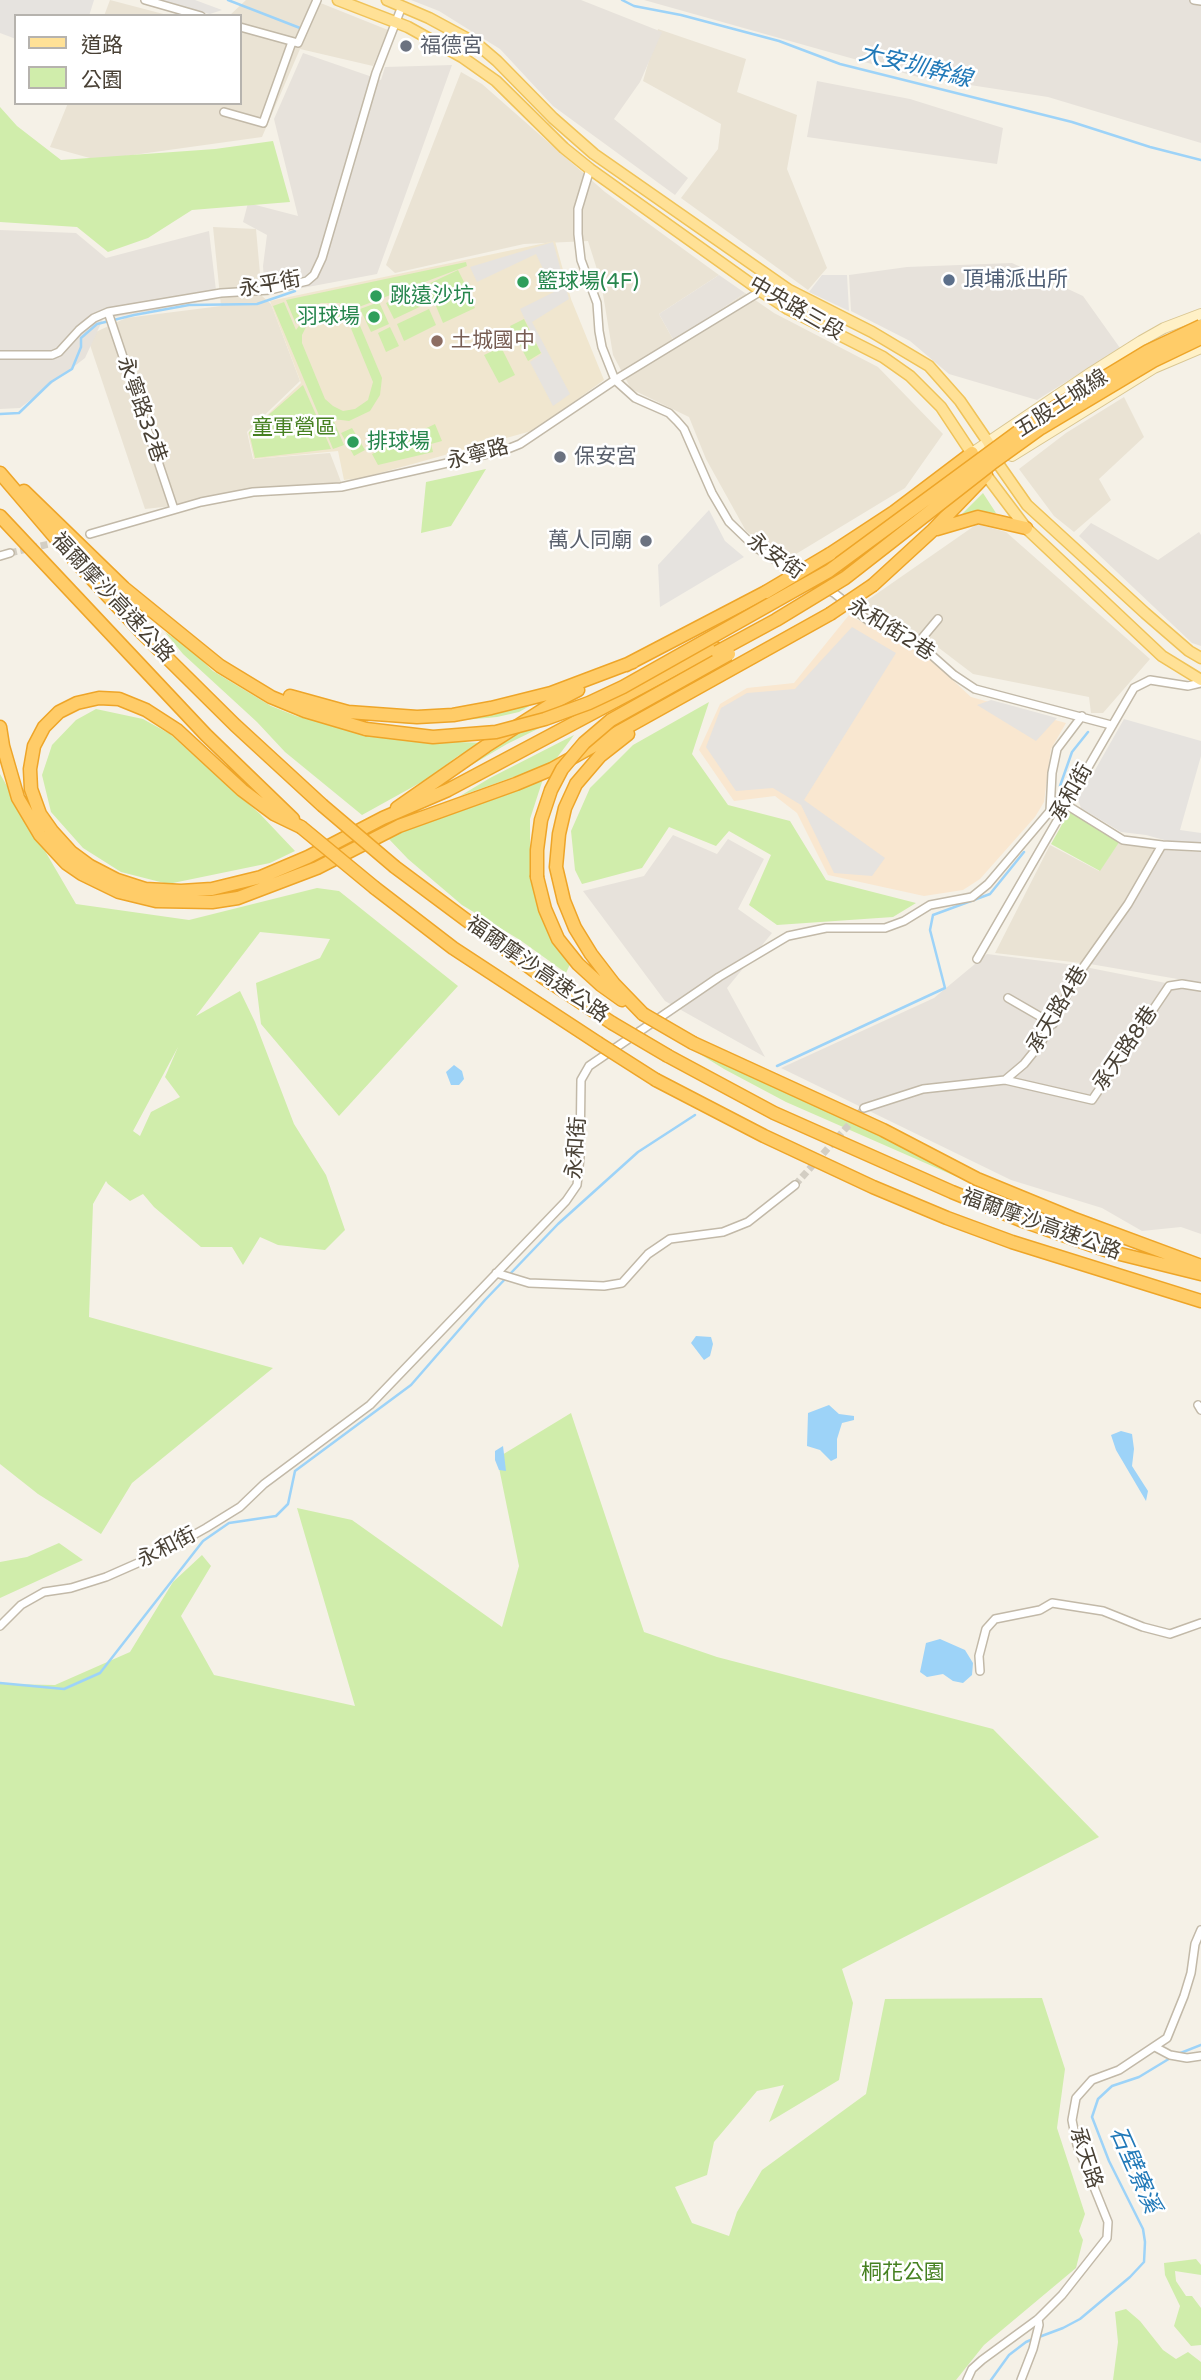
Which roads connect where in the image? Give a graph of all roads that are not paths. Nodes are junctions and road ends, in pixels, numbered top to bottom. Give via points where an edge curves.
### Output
1 (145, 0) edge
2 (317, 0) edge
3 (338, 0) edge
4 (387, 0) edge
5 (1194, 0) edge
6 (1201, 1) edge
7 (402, 6) junction
8 (194, 14) edge
9 (397, 22) junction
10 (242, 28) edge
11 (292, 42) junction
12 (224, 112) dead end
13 (590, 169) junction
14 (789, 290) junction
15 (761, 291) junction
16 (108, 312) junction
17 (1201, 314) edge
18 (1201, 326) edge
19 (1201, 338) edge
20 (1201, 348) edge
21 (0, 355) edge
22 (615, 380) junction
23 (988, 442) junction
24 (972, 453) junction
25 (999, 465) junction
26 (0, 472) edge
27 (986, 475) junction
28 (935, 501) junction
29 (174, 509) junction
30 (0, 516) edge
31 (1026, 528) junction
32 (933, 530) junction
33 (90, 534) dead end
34 (10, 553) tunnel mouth
35 (0, 556) edge
36 (816, 584) joint
37 (937, 619) dead end
38 (918, 643) junction
39 (716, 650) junction
40 (202, 651) junction
41 (1201, 658) edge
42 (633, 662) junction
43 (1201, 682) edge
44 (654, 713) junction
45 (1082, 716) junction
46 (1111, 725) junction
47 (0, 727) edge
48 (1051, 800) junction
49 (1065, 804) junction
50 (383, 818) junction
51 (399, 826) junction
52 (301, 827) junction
53 (1162, 845) junction
54 (1201, 847) edge
55 (977, 959) dead end
56 (1201, 987) edge
57 (1008, 998) dead end
58 (643, 1014) junction
59 (1053, 1024) junction
60 (1005, 1080) junction
61 (864, 1108) tunnel mouth
62 (794, 1185) tunnel mouth
63 (1201, 1266) edge
64 (498, 1274) junction
65 (1201, 1274) edge
66 (1201, 1301) edge
67 (1201, 1623) edge
68 (0, 1626) edge
69 (980, 1671) dead end
70 (1201, 1930) edge
71 (1156, 2047) junction
72 (1201, 2056) edge
73 (1039, 2322) junction
74 (967, 2380) edge
75 (1021, 2380) edge

1 - 8 street
2 - 11 street via 298,43
3 - 9 main road, 中央路三段
4 - 7 main road, 中央路三段
5 - 6 street
7 - 9 street, 永平街
7 - 14 main road, 中央路三段 via 477,44 594,154
9 - 13 main road, 中央路三段 via 480,69
9 - 16 street, 永平街 via 376,73 314,275 270,290 221,293
10 - 11 street
11 - 12 street via 263,122
13 - 15 main road, 中央路三段
13 - 22 street via 578,209 581,260 597,303 598,331
14 - 15 street, 永寧路
14 - 23 main road, 中央路三段 via 929,366
15 - 22 street, 永寧路
15 - 24 main road, 中央路三段 via 910,376 941,407
16 - 21 street, 永平街 via 94,318 52,355
16 - 29 street, 永寧路32巷
17 - 23 street via 1141,341
18 - 28 highway, 五股土城線, bridge via 1148,351 1034,420
19 - 28 highway, 五股土城線, bridge via 1041,428
20 - 25 street via 1154,368
22 - 29 street, 永寧路 via 505,450 341,487 253,492
22 - 36 street, 永安街 via 635,398 670,413 684,429 729,522 755,547
23 - 24 street
23 - 25 main road, 中央路三段
24 - 27 main road, 中央路三段
24 - 42 highway, bridge via 830,554
25 - 27 street
25 - 41 main road, 中央路三段 via 1027,505
26 - 40 highway via 124,588
26 - 65 highway, 福爾摩沙高速公路, bridge via 142,633 322,806 395,867 544,978 668,1056 774,1113 964,1197 1108,1251
27 - 31 main road, 中央路三段
27 - 32 highway
28 - 39 highway, bridge via 837,575
28 - 40 highway, bridge via 829,571 623,687 521,726 433,737 366,729 271,697
28 - 58 highway, bridge via 889,553 842,590 611,719 562,769 541,820 537,850 537,877 545,909 558,939 578,964
29 - 33 street, 永寧路
30 - 52 highway, 福爾摩沙高速公路 via 206,735
31 - 32 highway via 978,517
31 - 43 main road, 中央路三段 via 1162,656
32 - 44 highway, bridge via 873,585 830,614
34 - 35 street
36 - 38 street, 永和街2巷 via 870,622
37 - 38 street
38 - 45 street, 永和街2巷 via 975,689
39 - 50 highway via 448,790
39 - 51 highway
40 - 42 highway via 262,685 302,701 348,712 417,718 491,708 551,693
42 - 50 highway via 543,709
43 - 46 street, 承和街 via 1188,686 1144,681 1134,688
44 - 51 highway via 552,769
44 - 58 highway via 600,756 576,784 565,808 556,867 575,928 606,974
45 - 46 street, 永和街2巷
45 - 48 street, 永和街 via 1057,749
46 - 49 street, 承和街
47 - 51 highway via 18,798 40,835 82,874 119,892 188,904 238,898 317,868
48 - 49 street
48 - 64 street, 永和街 via 1051,811 972,897 930,905 885,928 826,928 788,936 589,1066 581,1080 577,1185
49 - 53 street via 1124,840
49 - 55 street, 承和街
50 - 52 highway via 261,877 212,889 145,889 90,866 52,831 40,814 32,789 34,746 44,727 60,712 99,698 119,699 177,730 242,790
52 - 66 highway, 福爾摩沙高速公路, bridge via 453,947 656,1080 764,1136 947,1218
53 - 54 street
53 - 59 street, 承天路4巷 via 1128,904 1077,976
56 - 60 street, 承天路8巷 via 1169,986 1092,1100
57 - 59 street
58 - 63 highway, bridge via 693,1043 883,1130 977,1179
59 - 60 street, 承天路4巷 via 1024,1065
60 - 61 street via 923,1089
62 - 64 street via 748,1222 723,1232 670,1239 648,1254 622,1283 529,1283
64 - 68 street, 永和街 via 370,1405 240,1507 164,1551 106,1577 44,1592 21,1605
67 - 69 street via 1170,1633 1103,1611 1052,1603 995,1619 986,1629
70 - 71 street, 承天路 via 1185,1996 1167,2039
71 - 72 street via 1170,2055
71 - 73 street, 承天路 via 1092,2080 1076,2098 1072,2120 1077,2145 1109,2232 1101,2248
73 - 74 street, 承天路 via 982,2360
73 - 75 street

